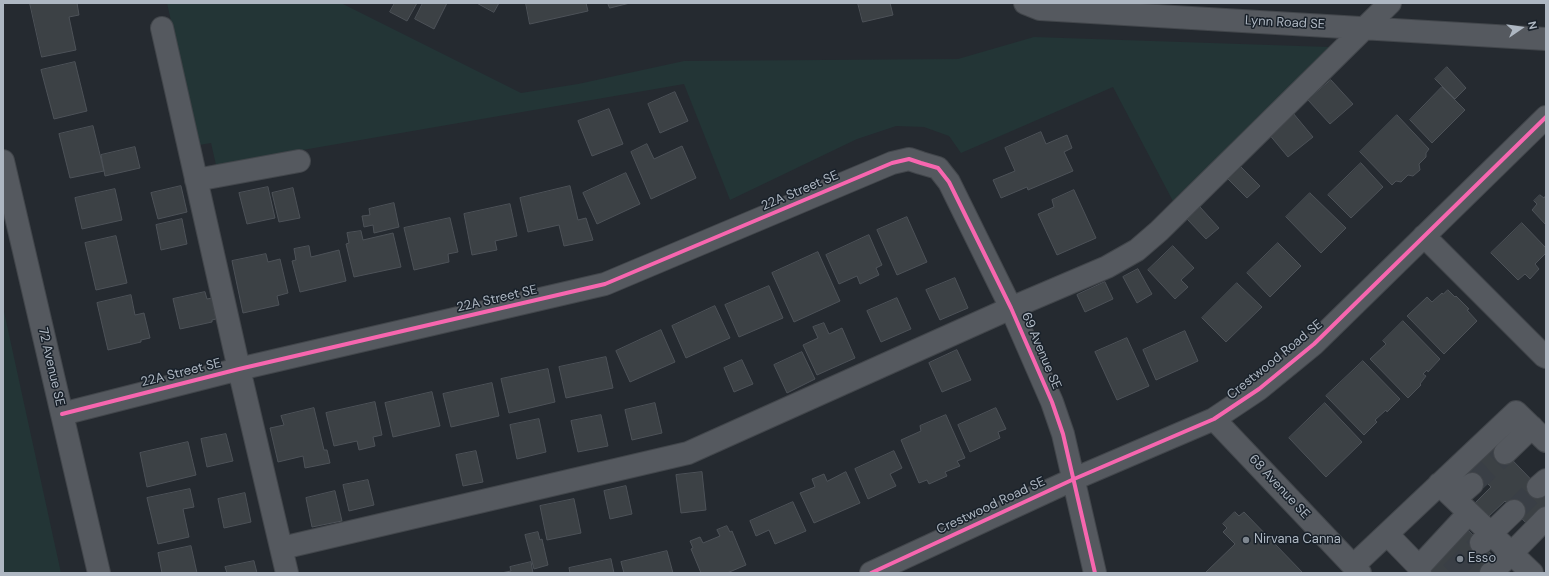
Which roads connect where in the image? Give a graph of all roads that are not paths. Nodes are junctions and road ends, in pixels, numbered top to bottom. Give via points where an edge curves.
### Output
1 (1025, 3) edge
2 (1390, 3) edge
3 (162, 28) dead end
4 (1365, 28) junction
5 (1546, 39) edge
6 (1546, 117) edge
7 (3, 161) edge
8 (299, 161) dead end
9 (921, 163) joint
10 (196, 180) junction
11 (1424, 236) junction
12 (1011, 308) junction
13 (1546, 357) edge
14 (239, 369) junction
15 (62, 414) junction
16 (1214, 419) junction
17 (1539, 434) edge
18 (1505, 453) tunnel mouth
19 (1074, 479) junction
20 (1439, 484) junction
21 (1472, 484) tunnel mouth
22 (1462, 506) junction
23 (1514, 511) tunnel mouth
24 (1546, 518) edge
25 (1387, 534) junction
26 (1486, 539) junction
27 (282, 548) junction
28 (1512, 554) junction
29 (1357, 569) edge
30 (1419, 570) edge
31 (99, 573) edge
32 (288, 573) edge
33 (870, 573) edge
34 (1095, 573) edge
35 (1490, 573) edge
36 (1532, 573) edge

1 - 4 street, Lynn Road SE via 1040,9
2 - 4 street
3 - 10 street
4 - 5 street, Lynn Road SE
4 - 12 street via 1137,250 1107,267
6 - 11 street, Crestwood Road SE
7 - 15 street, 72 Avenue SE
8 - 10 street
9 - 12 street, 69 Avenue SE via 938,168 949,182
9 - 14 street, 22A Street SE via 909,159 892,163 605,284
10 - 14 street
11 - 13 street
11 - 16 street, Crestwood Road SE via 1314,344 1259,389
12 - 19 street, 69 Avenue SE via 1054,408
12 - 27 street via 688,453
14 - 15 street, 22A Street SE
14 - 27 street
15 - 31 street, 72 Avenue SE
16 - 19 street, Crestwood Road SE
16 - 29 street, 68 Avenue SE
17 - 18 street
17 - 20 street via 1516,412
19 - 33 street, Crestwood Road SE
19 - 34 street, 69 Avenue SE
20 - 22 street
20 - 25 street
21 - 22 street
22 - 26 street
22 - 30 street
23 - 26 street
24 - 28 street
25 - 29 street
25 - 30 street
26 - 28 street
27 - 32 street
28 - 35 street
28 - 36 street

